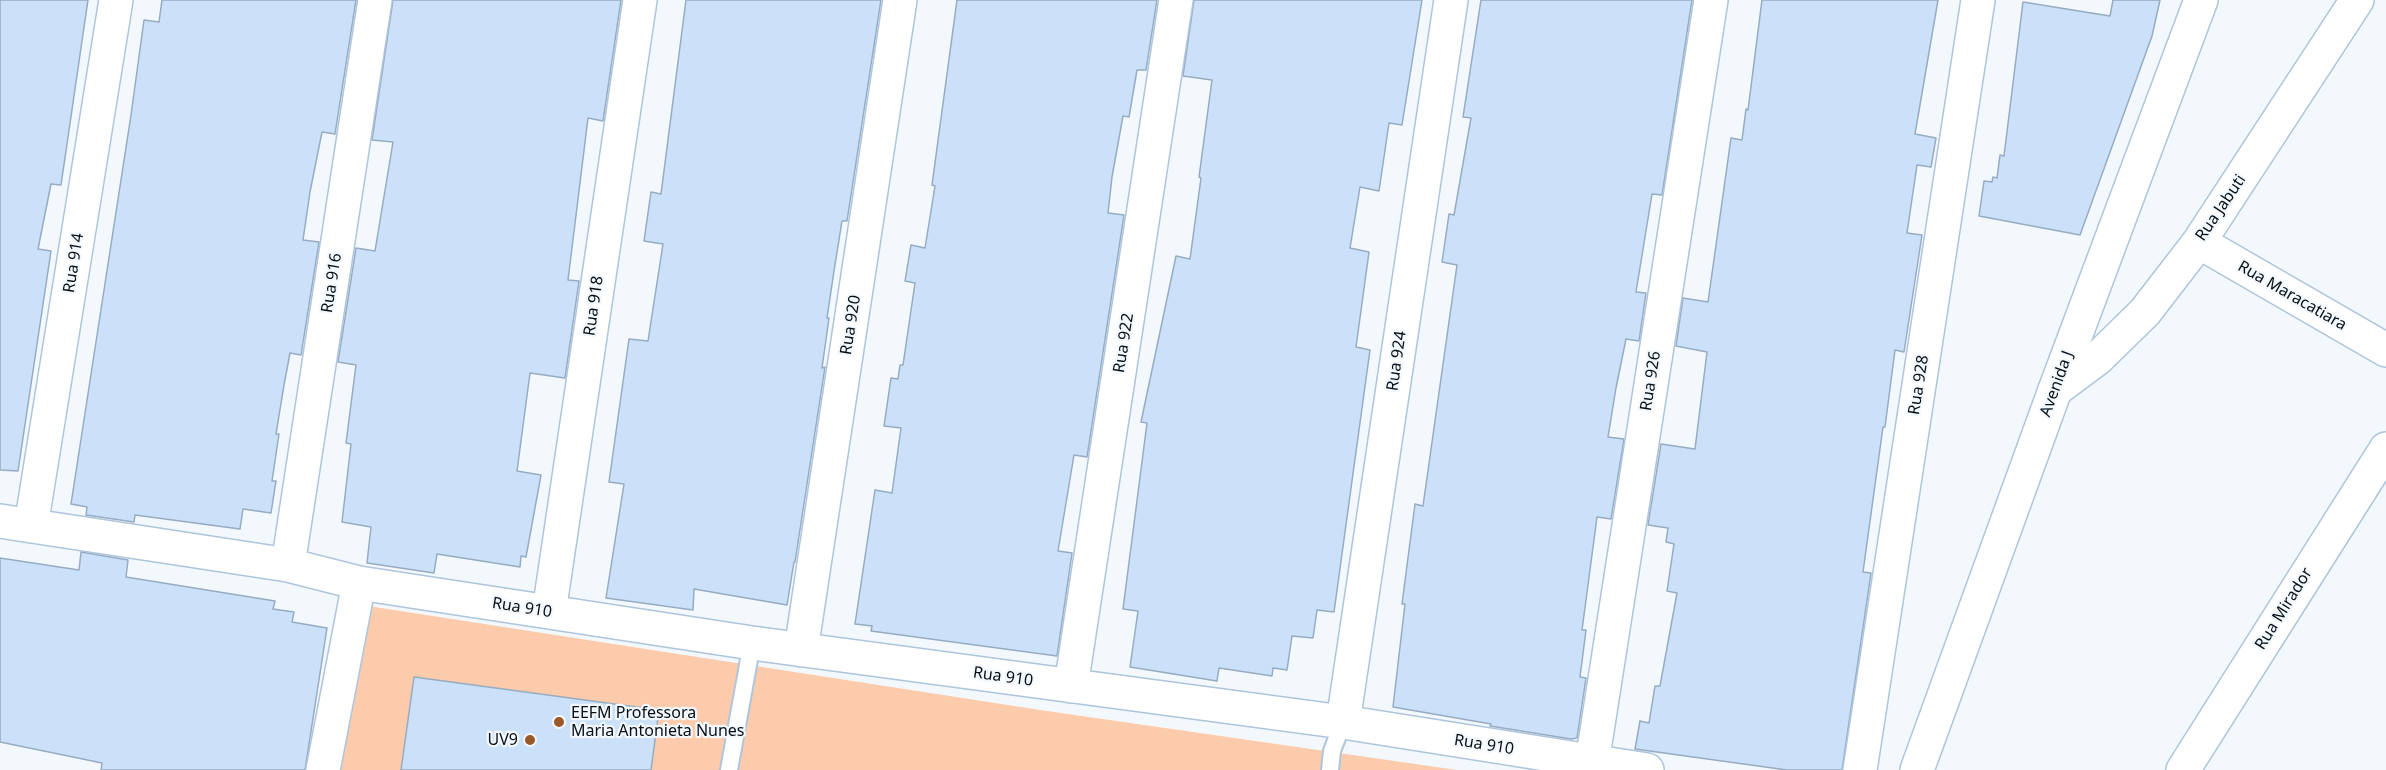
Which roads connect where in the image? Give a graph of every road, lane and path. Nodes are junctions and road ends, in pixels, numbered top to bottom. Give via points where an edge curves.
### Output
1 (116, 0) edge
2 (375, 0) edge
3 (640, 0) edge
4 (900, 0) edge
5 (1176, 0) edge
6 (1451, 0) edge
7 (1711, 0) edge
8 (1978, 0) edge
9 (2201, 0) edge
10 (2357, 0) edge
11 (2199, 242) junction
12 (2386, 350) edge
13 (2055, 390) junction
14 (2386, 449) edge
15 (15, 524) edge
16 (288, 565) junction
17 (359, 583) junction
18 (549, 612) junction
19 (752, 643) junction
20 (801, 650) junction
21 (1071, 686) junction
22 (1343, 722) junction
23 (1592, 763) junction
24 (323, 770) edge
25 (729, 770) edge
26 (1330, 770) edge
27 (1647, 770) edge
28 (1860, 770) edge
29 (1917, 770) edge
30 (2183, 770) edge

1 - 15 street, Rua 914
2 - 16 street, Rua 916
3 - 18 street, Rua 918
4 - 20 street, Rua 920
5 - 21 street, Rua 922
6 - 22 street, Rua 924
7 - 23 street, Rua 926
8 - 28 street, Rua 928
9 - 13 street, Avenida J
10 - 11 street, Rua Jabuti
11 - 12 street, Rua Maracatiara
11 - 13 street, Rua Jabuti via 2145,312 2098,358
13 - 29 street, Avenida J
14 - 30 street, Rua Mirador
15 - 16 street, Rua 910
16 - 17 street, Rua 910
17 - 18 street, Rua 910
17 - 24 street
18 - 19 street, Rua 910
19 - 20 street, Rua 910
19 - 25 lane
20 - 21 street, Rua 910
21 - 22 street, Rua 910
22 - 23 street, Rua 910
22 - 26 lane via 1332,751
23 - 27 street, Rua 910

